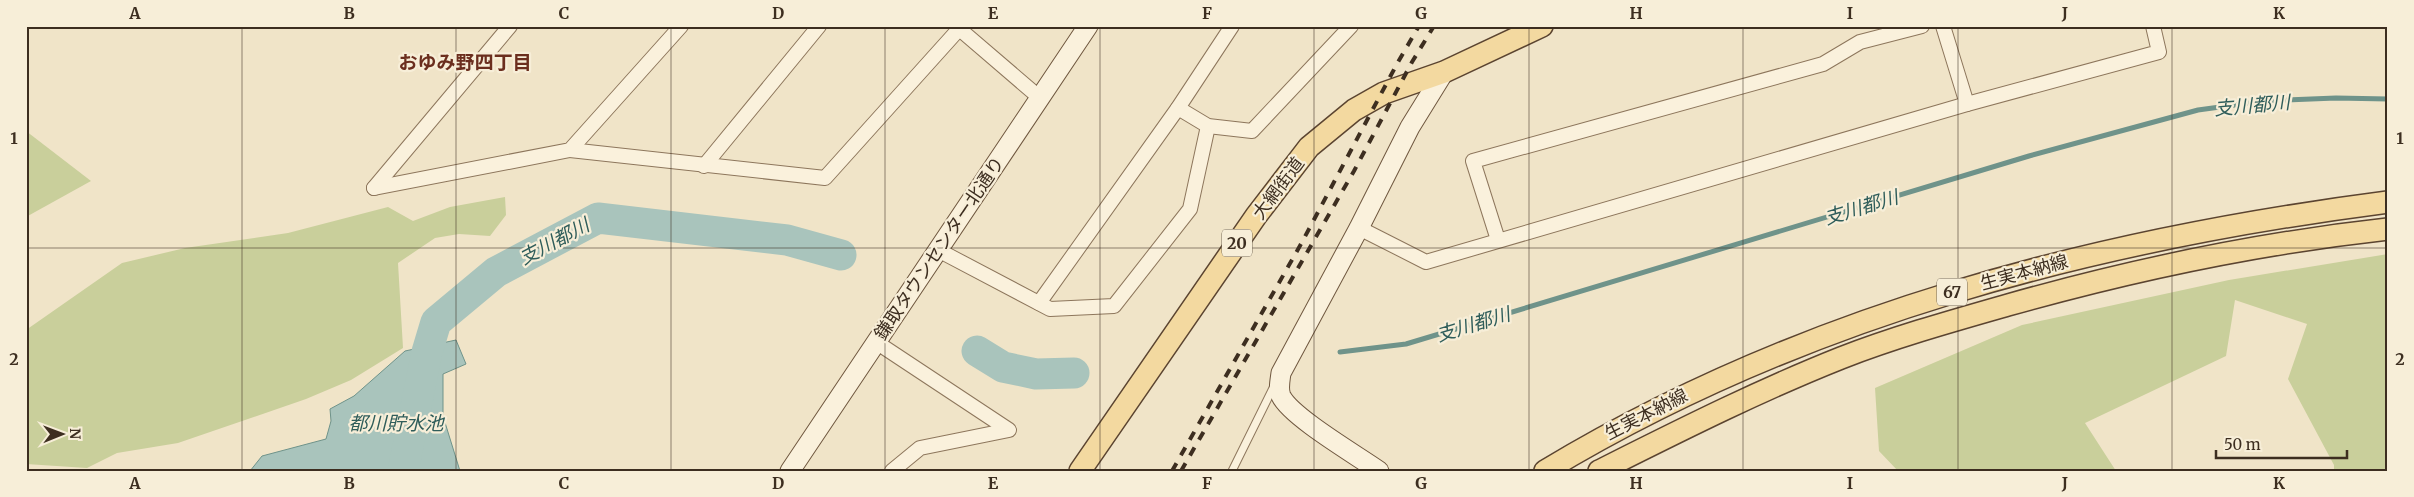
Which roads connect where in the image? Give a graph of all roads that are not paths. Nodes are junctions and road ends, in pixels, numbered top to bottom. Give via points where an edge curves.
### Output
1 (510, 26) edge
2 (680, 26) edge
3 (819, 26) edge
4 (1088, 26) edge
5 (1232, 26) edge
6 (1351, 26) edge
7 (1542, 26) edge
8 (1922, 26) edge
9 (1943, 26) edge
10 (2153, 26) edge
11 (957, 27) edge
12 (1444, 72) junction
13 (1040, 98) junction
14 (1967, 104) junction
15 (1178, 108) junction
16 (1208, 126) junction
17 (570, 150) junction
18 (704, 166) junction
19 (2388, 202) edge
20 (1359, 228) junction
21 (2388, 229) edge
22 (1498, 240) junction
23 (938, 250) junction
24 (1039, 303) junction
25 (876, 342) junction
26 (1281, 373) junction
27 (790, 471) edge
28 (892, 471) edge
29 (1080, 471) edge
30 (1232, 471) edge
31 (1379, 471) edge
32 (1545, 471) edge
33 (1599, 471) edge

1 - 17 street via 374,188
2 - 17 street
3 - 18 street
4 - 13 street, 鎌取タウンセンター北通り
5 - 15 street
6 - 16 street via 1252,131
7 - 12 main road, 大網街道 / 20
8 - 22 street via 1860,42 1823,64 1473,161
9 - 14 street
10 - 14 street via 2159,52
11 - 13 street
11 - 18 street via 825,178
12 - 20 street via 1410,126
12 - 29 main road, 大網街道 / 20 via 1384,93 1354,110 1309,147 1256,216
13 - 23 street, 鎌取タウンセンター北通り
14 - 22 street
15 - 16 street
15 - 24 street
16 - 24 street via 1190,209 1114,306 1050,309
17 - 18 street
19 - 32 main road, 生実本納線 / 67 via 2306,212 2182,234 2052,264 1951,292 1784,352 1712,382 1607,434
20 - 22 street via 1426,262
20 - 26 street
21 - 33 main road, 生実本納線 / 67 via 2340,234 2113,277 1940,324 1842,358 1760,392
23 - 24 street
23 - 25 street, 鎌取タウンセンター北通り
25 - 27 street, 鎌取タウンセンター北通り
25 - 28 street via 1009,430 920,448
26 - 30 lane
26 - 31 street via 1279,388 1293,411

